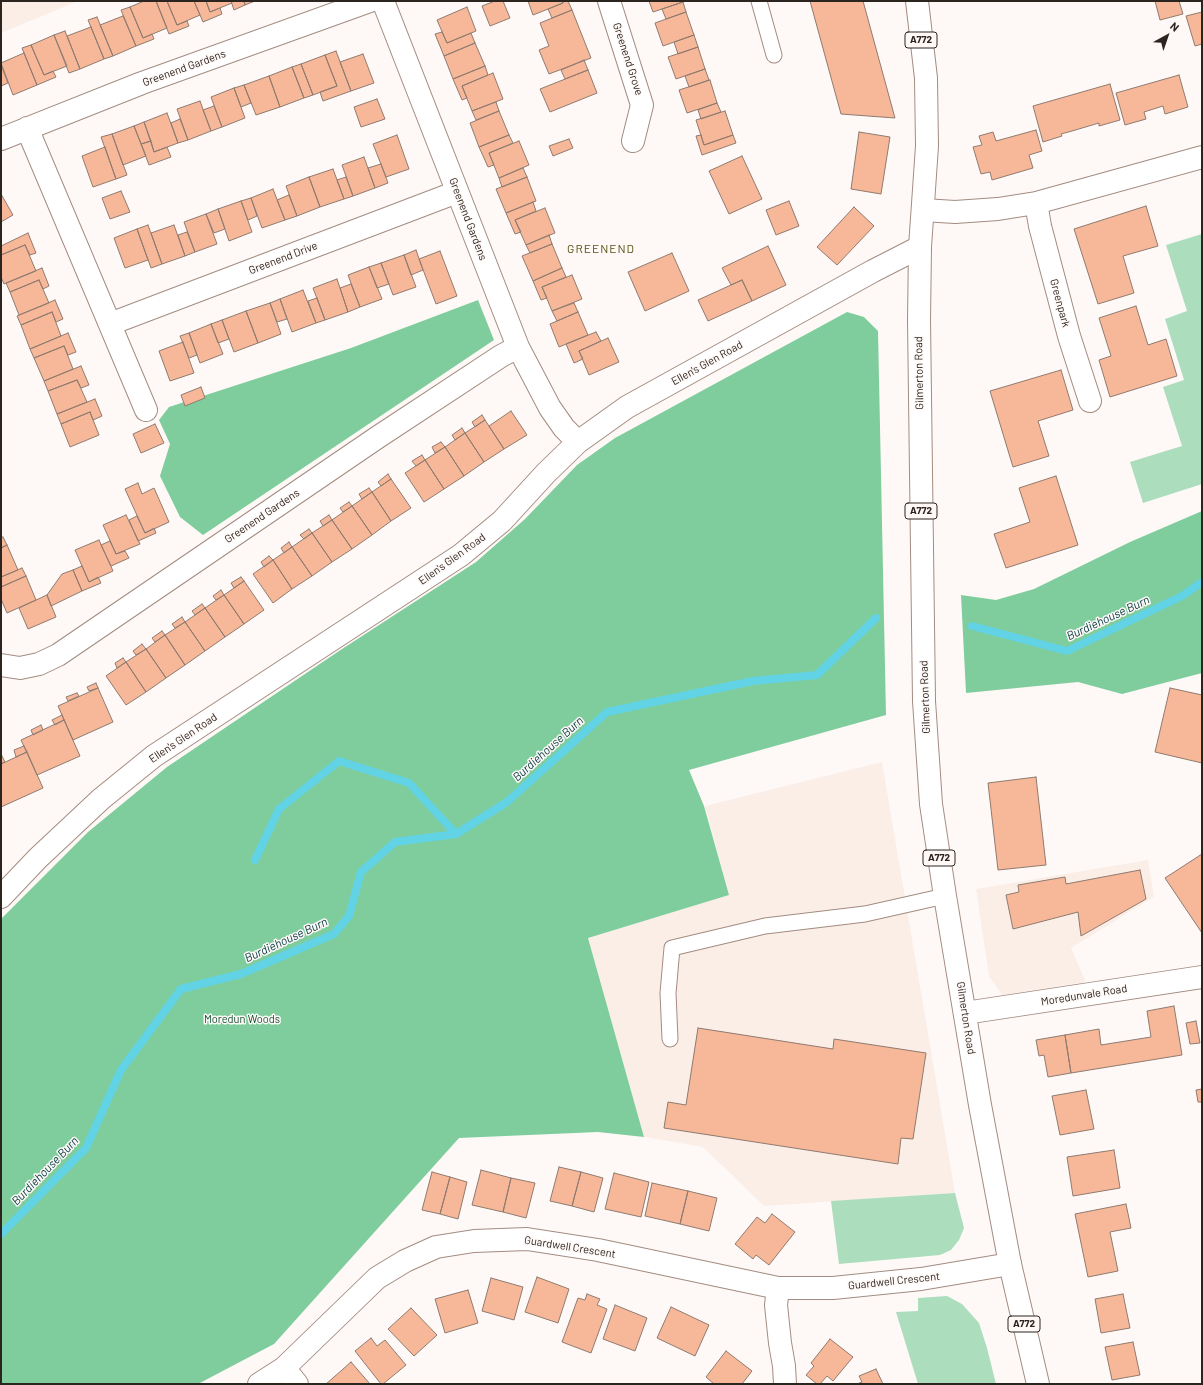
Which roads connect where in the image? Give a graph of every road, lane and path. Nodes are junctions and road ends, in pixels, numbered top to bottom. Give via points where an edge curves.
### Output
1 (370, 1) edge
2 (383, 1) edge
3 (609, 1) edge
4 (759, 1) edge
5 (917, 1) edge
6 (774, 55) dead end
7 (27, 128) junction
8 (1, 139) edge
9 (633, 141) dead end
10 (1202, 157) edge
11 (457, 192) junction
12 (1036, 203) junction
13 (923, 210) junction
14 (920, 247) junction
15 (110, 324) junction
16 (518, 347) junction
17 (1090, 401) dead end
18 (146, 410) dead end
19 (578, 442) junction
20 (1, 665) edge
21 (945, 896) junction
22 (1, 897) edge
23 (1202, 977) edge
24 (965, 1013) junction
25 (670, 1039) dead end
26 (1010, 1264) junction
27 (778, 1288) junction
28 (290, 1376) edge
29 (259, 1384) edge
30 (785, 1384) edge
31 (1038, 1384) edge

1 - 7 street, Greenend Gardens via 142,83
2 - 11 street, Greenend Gardens
3 - 9 street, Greenend Grove via 642,105
4 - 6 lane
5 - 13 street, Gilmerton Road / A772 via 926,78 927,146
7 - 8 street, Greenend Gardens
7 - 15 street
10 - 12 street
11 - 15 street, Greenend Drive
11 - 16 street, Greenend Gardens
12 - 13 street via 998,210
12 - 17 street, Greenpark via 1069,336
13 - 14 street, Gilmerton Road / A772
14 - 19 street, Ellen's Glen Road via 627,407
14 - 21 street, Gilmerton Road / A772 via 924,701 931,804
15 - 18 street
16 - 19 street, Greenend Gardens via 550,408
16 - 20 street, Greenend Gardens via 378,437 58,655 39,664 20,668
19 - 22 street, Ellen's Glen Road via 502,521 461,555 154,756 101,799
21 - 24 street, Gilmerton Road / A772
21 - 25 lane via 865,914 765,926 672,948 668,993
23 - 24 street, Moredunvale Road
24 - 26 street, Gilmerton Road / A772
26 - 27 street, Guardwell Crescent via 914,1280 833,1288
26 - 31 street, Gilmerton Road / A772
27 - 28 street, Guardwell Crescent via 598,1250 527,1239 474,1241 436,1247 405,1261 377,1278
27 - 30 street via 776,1306
28 - 29 street, Guardwell Crescent

